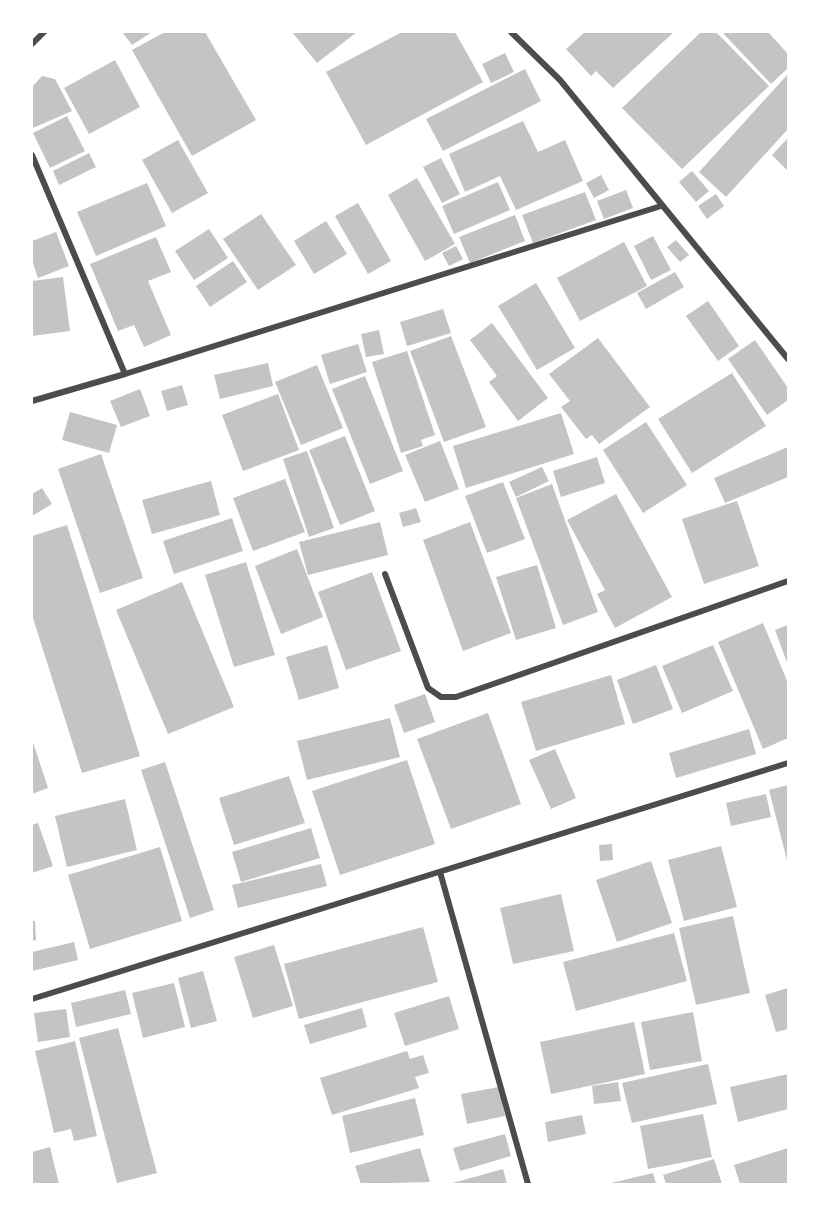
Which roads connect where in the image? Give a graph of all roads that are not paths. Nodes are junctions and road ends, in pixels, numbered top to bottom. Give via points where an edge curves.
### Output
1 (44, 32) edge
2 (511, 32) edge
3 (32, 44) edge
4 (32, 154) edge
5 (661, 206) junction
6 (789, 359) edge
7 (125, 374) junction
8 (32, 401) edge
9 (385, 574) dead end
10 (789, 581) edge
11 (789, 763) edge
12 (440, 872) junction
13 (32, 999) edge
14 (528, 1185) edge

1 - 3 street
2 - 5 street via 560,80
4 - 7 street
5 - 6 street
5 - 7 street
7 - 8 street
9 - 10 street via 428,688 441,697 456,698
11 - 12 street
12 - 13 street
12 - 14 street

